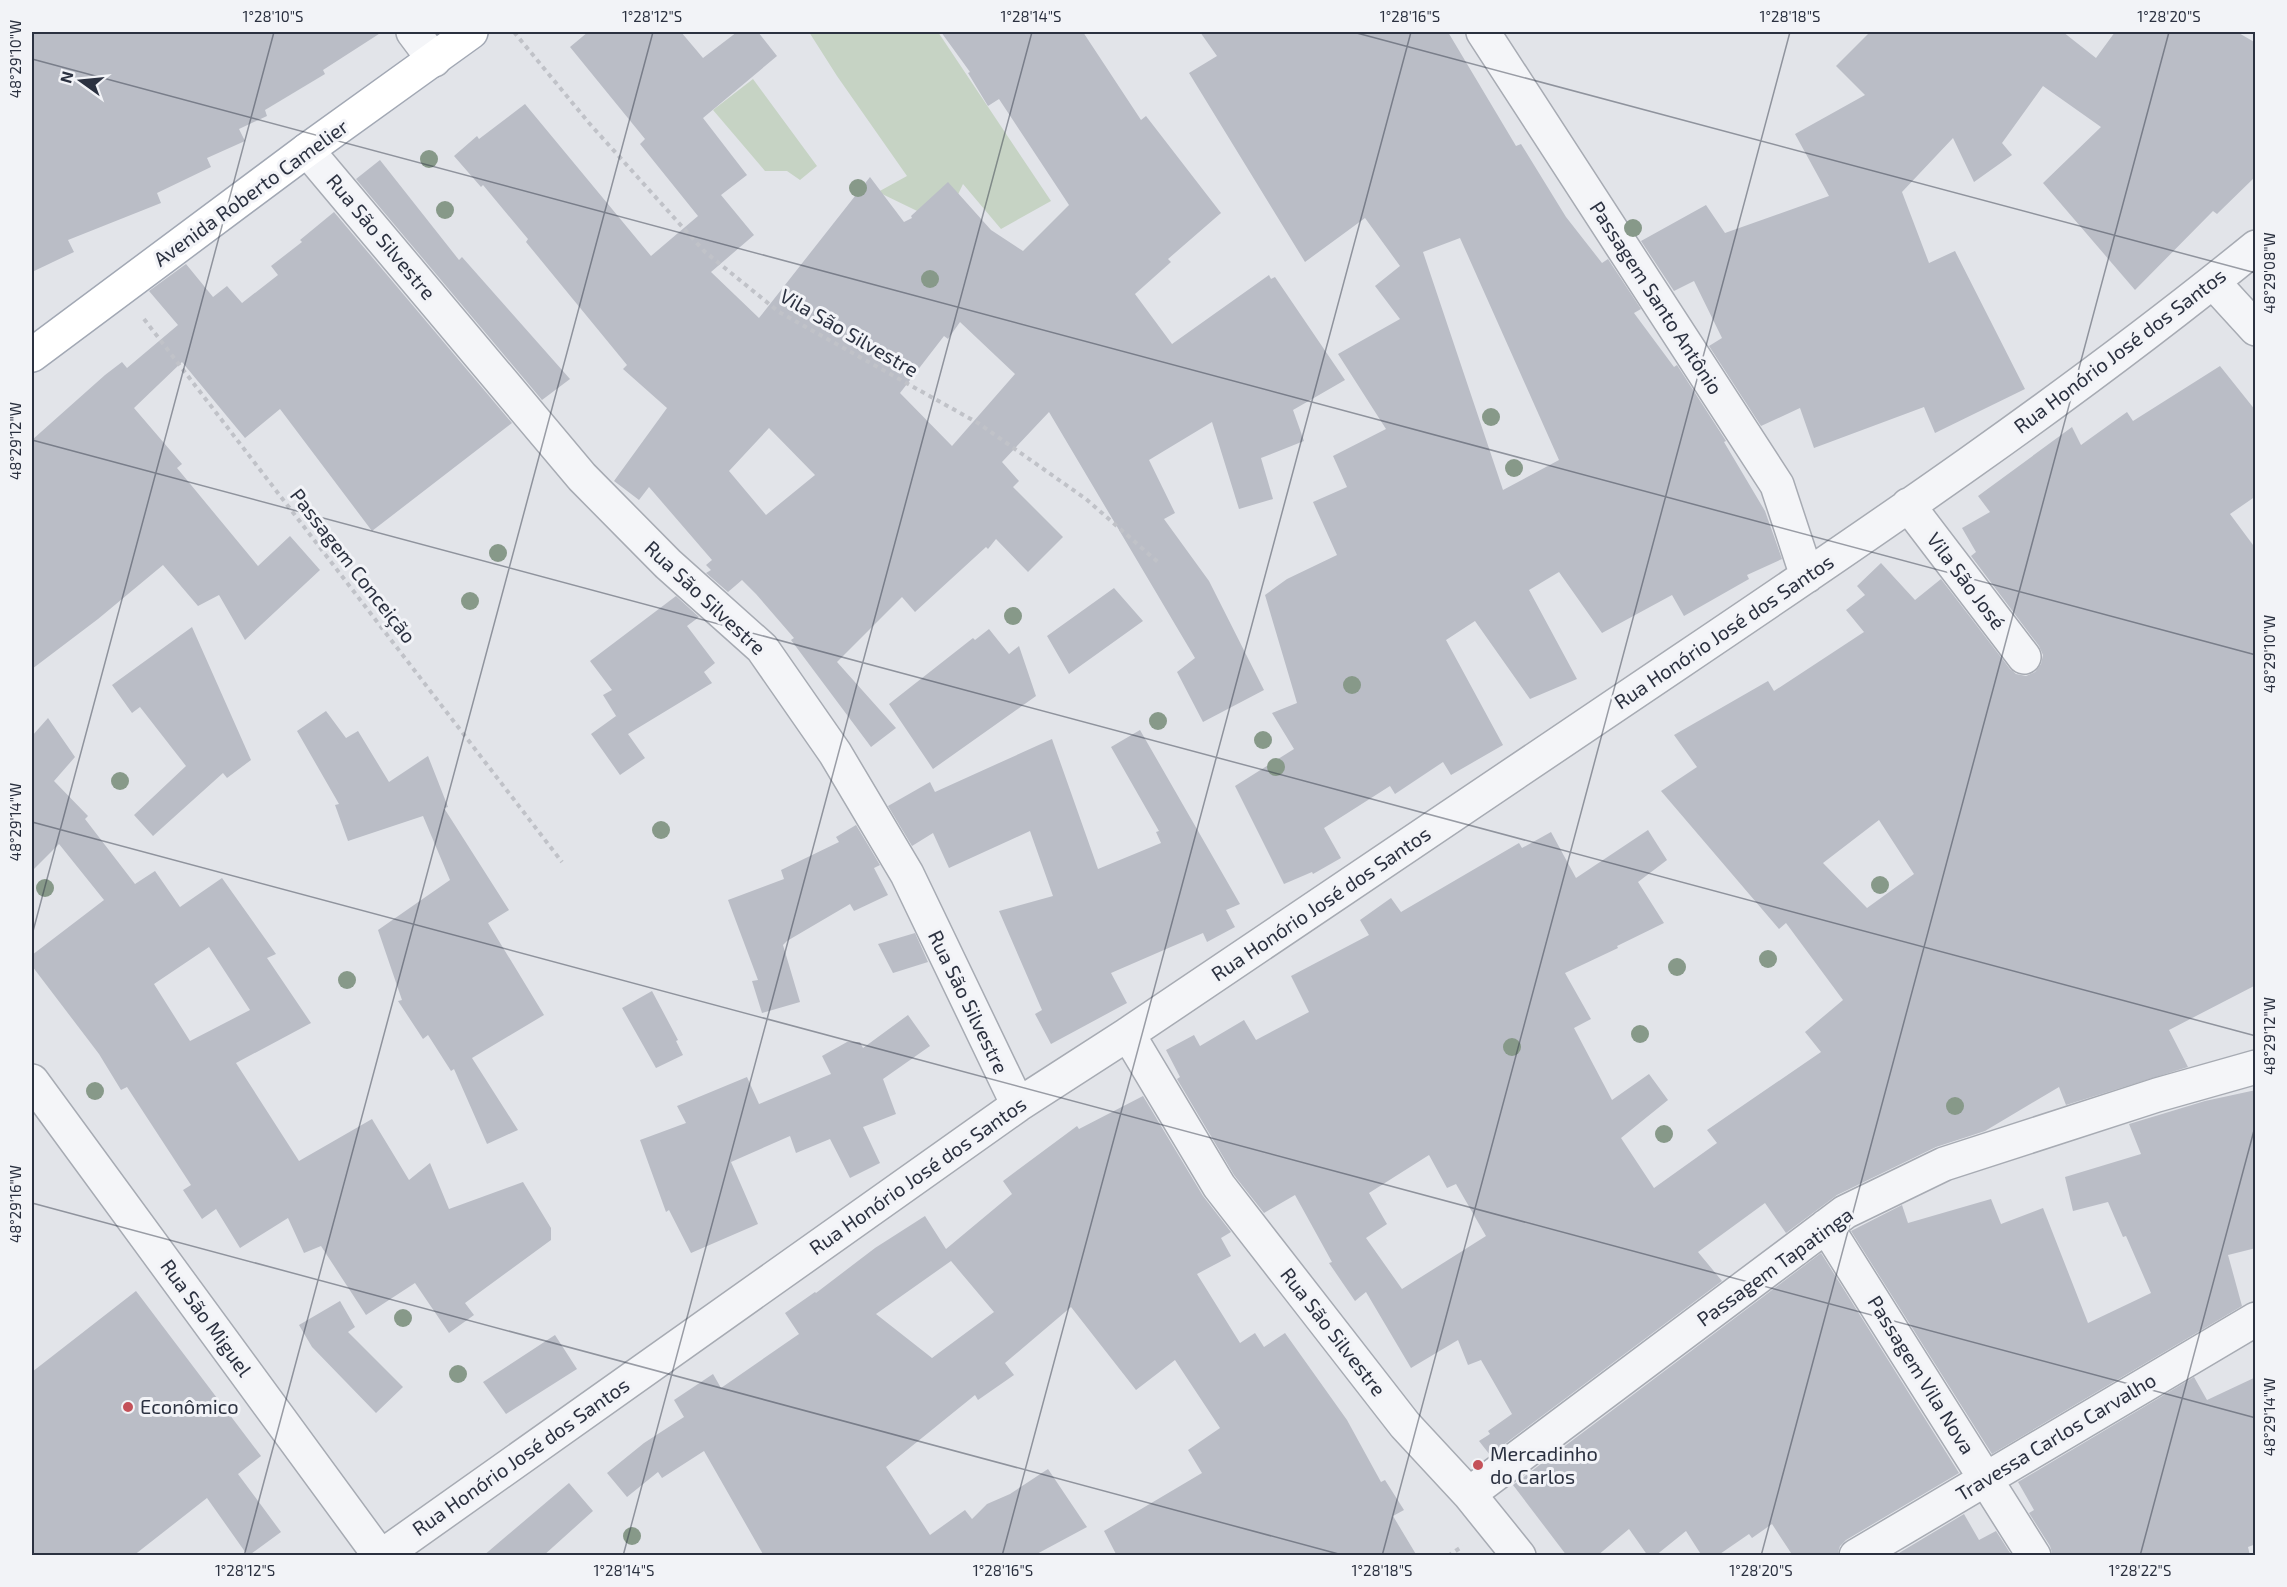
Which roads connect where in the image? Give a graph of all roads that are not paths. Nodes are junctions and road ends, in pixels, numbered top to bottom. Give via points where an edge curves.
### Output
1 (413, 32) edge
2 (471, 32) edge
3 (1483, 32) edge
4 (434, 60) junction
5 (307, 150) junction
6 (2256, 247) edge
7 (2213, 282) junction
8 (2256, 329) edge
9 (32, 355) edge
10 (1908, 505) junction
11 (1807, 576) junction
12 (2024, 657) dead end
13 (1128, 1034) junction
14 (2256, 1067) edge
15 (32, 1081) edge
16 (1017, 1104) junction
17 (1826, 1226) junction
18 (2256, 1319) edge
19 (1986, 1477) junction
20 (1469, 1494) junction
21 (381, 1556) edge
22 (1518, 1556) edge
23 (1856, 1556) edge
24 (2034, 1556) edge

1 - 4 street
2 - 4 main road, Avenida Roberto Camelier
3 - 11 street, Passagem Santo Antônio via 1777,485
4 - 5 main road, Avenida Roberto Camelier
5 - 9 main road, Avenida Roberto Camelier
5 - 16 street, Rua São Silvestre via 582,477 668,564 762,648 835,753 907,874
6 - 7 street, Rua Honório José dos Santos
7 - 8 street
7 - 10 street, Rua Honório José dos Santos
10 - 11 street, Rua Honório José dos Santos
10 - 12 street, Vila São José
11 - 13 street, Rua Honório José dos Santos
13 - 16 street, Rua Honório José dos Santos
13 - 20 street, Rua São Silvestre via 1219,1186 1405,1425
14 - 17 street, Passagem Tapatinga via 1944,1164 1845,1212
15 - 21 street, Rua São Miguel
16 - 21 street, Rua Honório José dos Santos
17 - 19 street, Passagem Vila Nova
17 - 20 street, Passagem Tapatinga
18 - 19 street, Travessa Carlos Carvalho
19 - 23 street, Travessa Carlos Carvalho
19 - 24 street, Passagem Vila Nova
20 - 22 street, Rua São Silvestre

